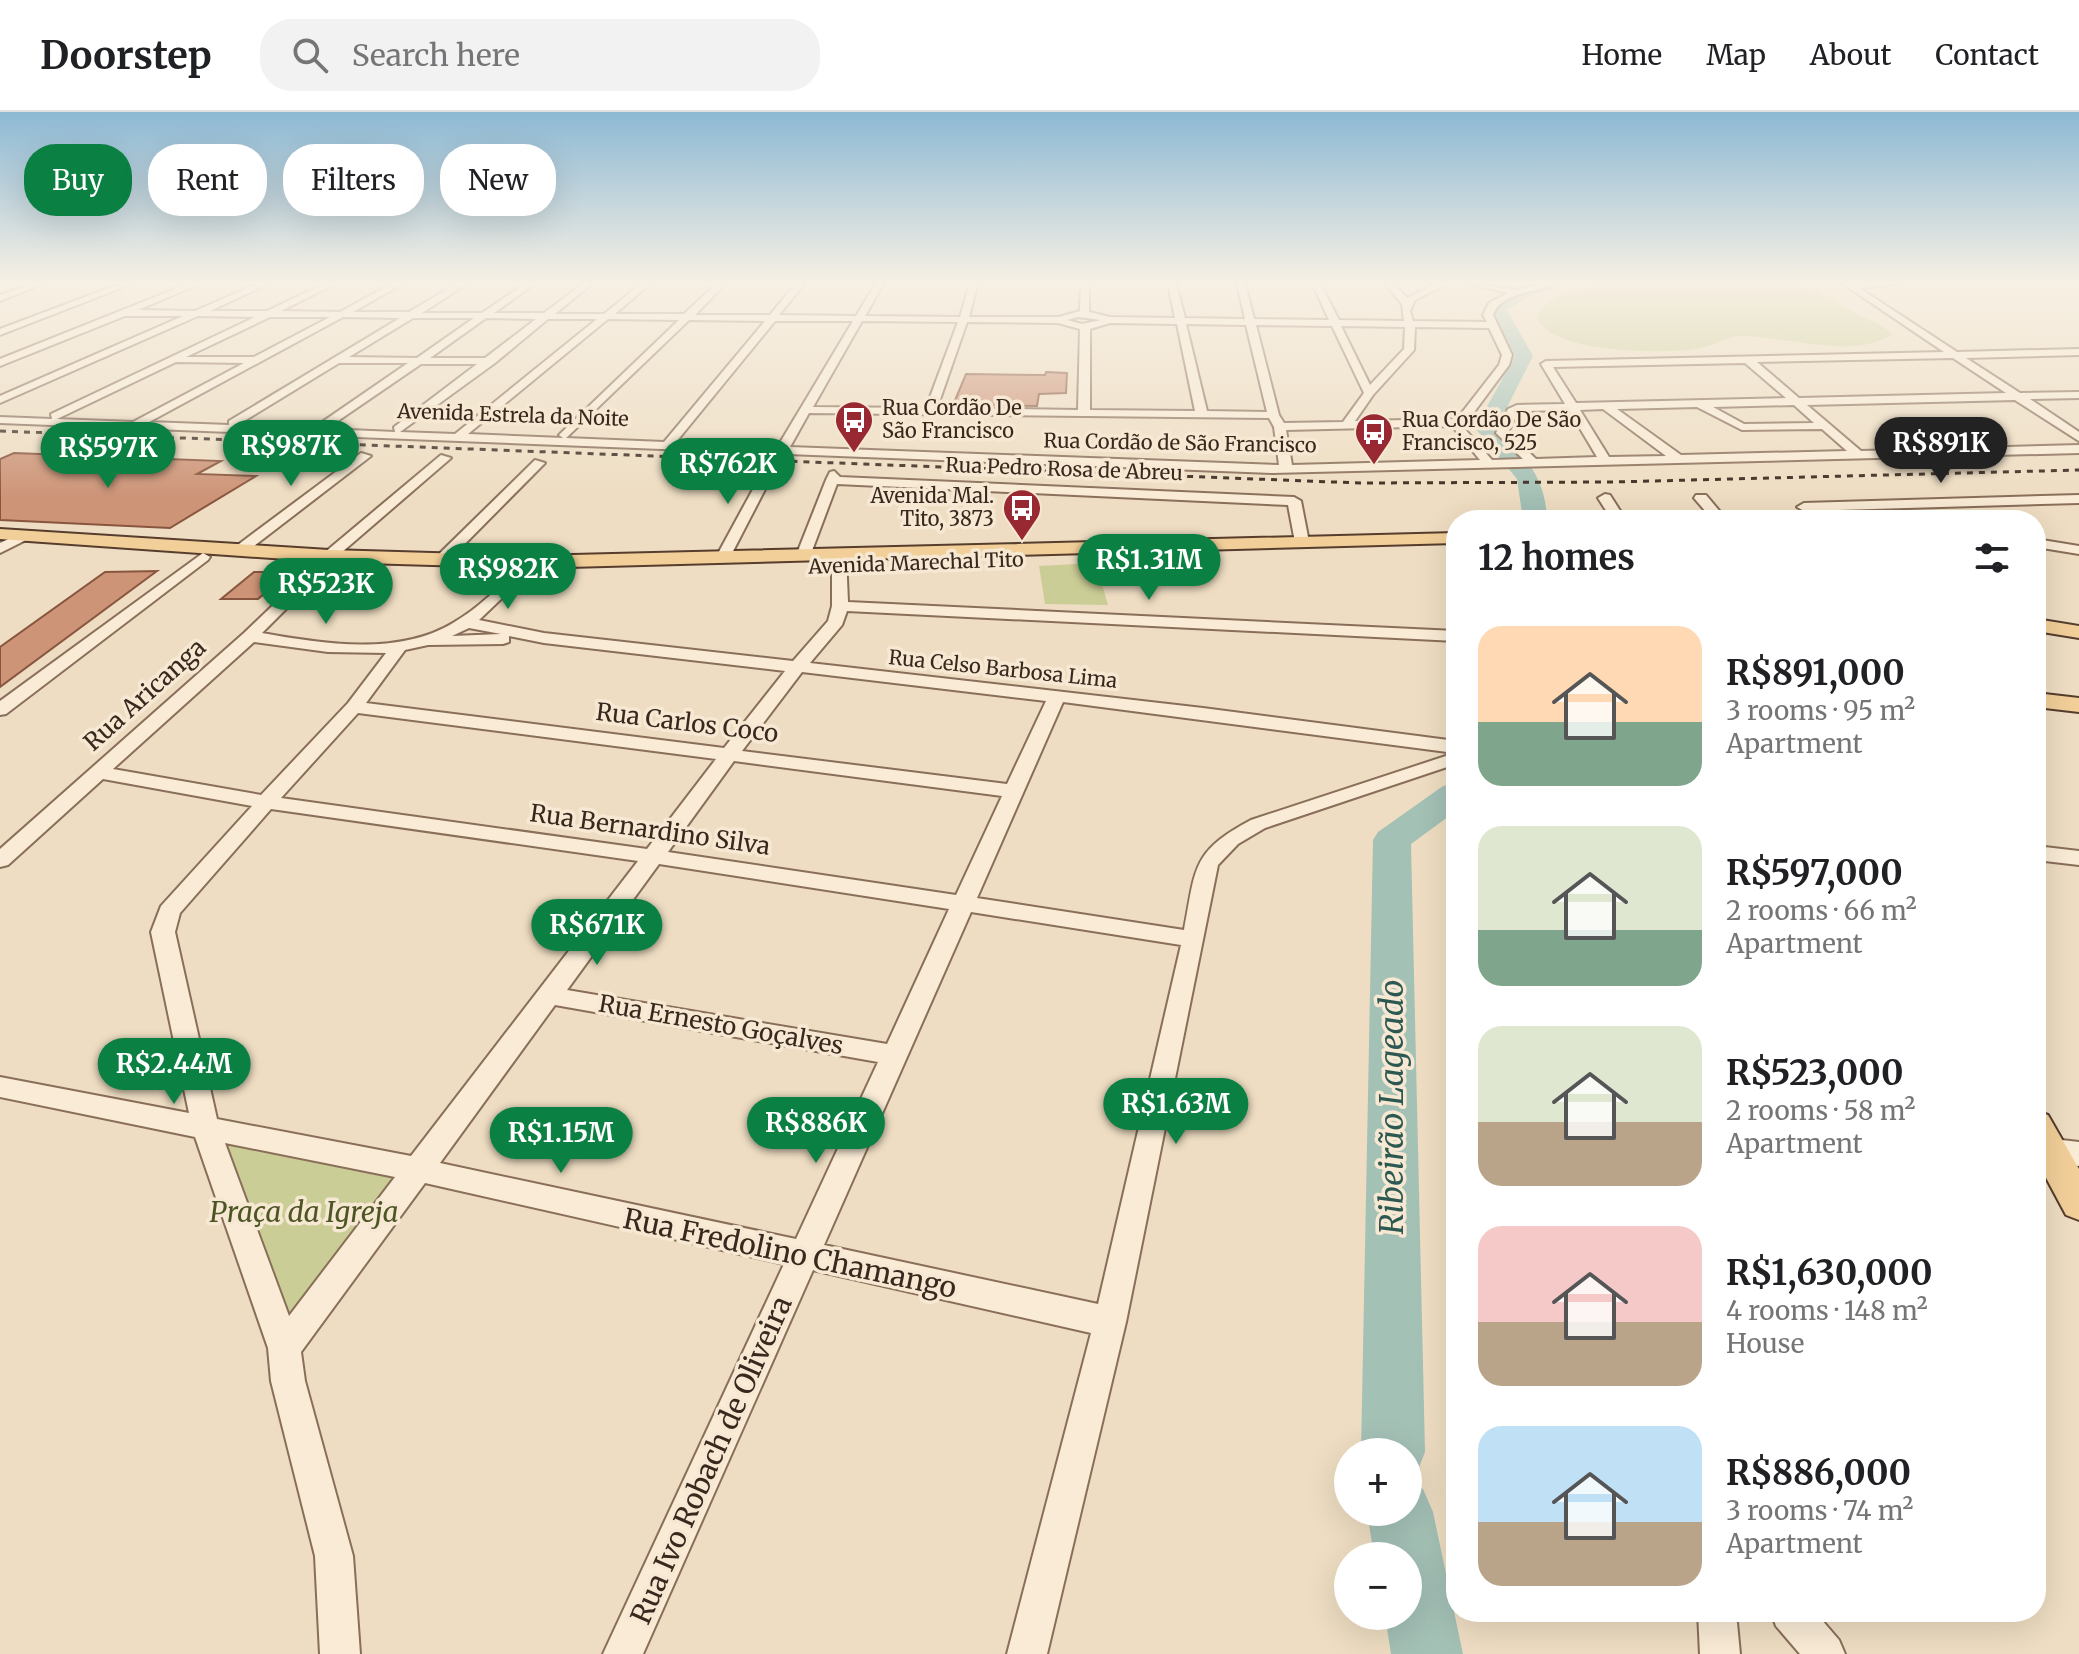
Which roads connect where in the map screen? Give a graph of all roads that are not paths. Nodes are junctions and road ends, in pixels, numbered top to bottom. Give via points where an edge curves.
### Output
1 (103, 355) edge
2 (184, 355) edge
3 (263, 355) edge
4 (345, 355) edge
5 (425, 355) edge
6 (496, 355) edge
7 (560, 355) edge
8 (648, 355) edge
9 (742, 355) edge
10 (838, 355) edge
11 (951, 355) edge
12 (1085, 355) edge
13 (1189, 355) edge
14 (1260, 355) edge
15 (1350, 355) edge
16 (1405, 355) edge
17 (1507, 355) edge
18 (1954, 355) joint
19 (1746, 358) junction
20 (37, 360) dead end
21 (64, 360) dead end
22 (91, 360) junction
23 (174, 360) junction
24 (253, 360) junction
25 (337, 360) junction
26 (418, 360) junction
27 (5, 361) edge
28 (488, 361) junction
29 (512, 361) dead end
30 (1357, 371) junction
31 (1387, 375) junction
32 (1369, 393) junction
33 (2079, 395) edge
34 (2016, 396) junction
35 (0, 400) edge
36 (1796, 401) junction
37 (1697, 403) junction
38 (1604, 405) junction
39 (1570, 406) junction
40 (805, 410) junction
41 (930, 411) junction
42 (0, 414) edge
43 (1084, 414) junction
44 (1202, 415) junction
45 (1273, 415) junction
46 (55, 416) junction
47 (0, 420) edge
48 (1461, 422) junction
49 (139, 423) junction
50 (233, 423) junction
51 (1347, 424) junction
52 (1824, 426) junction
53 (1280, 427) junction
54 (398, 429) junction
55 (318, 430) junction
56 (461, 435) junction
57 (565, 435) junction
58 (2079, 437) edge
59 (670, 442) junction
60 (2079, 449) edge
61 (783, 450) junction
62 (1856, 453) junction
63 (365, 456) dead end
64 (1676, 457) junction
65 (445, 458) dead end
66 (1604, 459) junction
67 (1526, 460) junction
68 (1492, 461) junction
69 (539, 463) dead end
70 (1286, 468) junction
71 (768, 472) dead end
72 (1605, 498) dead end
73 (1701, 498) dead end
74 (2079, 499) edge
75 (1613, 510) edge
76 (1711, 510) edge
77 (1876, 510) edge
78 (1446, 538) edge
79 (6, 542) edge
80 (1302, 542) junction
81 (2046, 545) edge
82 (1446, 549) edge
83 (240, 550) junction
84 (2079, 550) edge
85 (803, 556) junction
86 (203, 557) junction
87 (722, 559) junction
88 (326, 560) junction
89 (440, 561) junction
90 (839, 561) junction
91 (526, 567) junction
92 (840, 606) junction
93 (2046, 614) edge
94 (2079, 619) edge
95 (465, 622) junction
96 (2046, 627) edge
97 (2079, 632) edge
98 (250, 636) junction
99 (1446, 636) edge
100 (544, 638) junction
101 (409, 644) junction
102 (797, 667) junction
103 (1057, 697) junction
104 (2046, 701) edge
105 (2079, 705) edge
106 (354, 707) junction
107 (0, 710) edge
108 (1446, 746) edge
109 (729, 755) junction
110 (1446, 761) edge
111 (99, 772) junction
112 (1013, 791) junction
113 (264, 802) junction
114 (2046, 854) edge
115 (652, 856) junction
116 (2079, 858) edge
117 (0, 860) edge
118 (962, 905) junction
119 (1194, 939) junction
120 (547, 995) junction
121 (894, 1055) junction
122 (0, 1087) edge
123 (205, 1126) junction
124 (2050, 1145) edge
125 (419, 1170) junction
126 (2079, 1204) edge
127 (803, 1256) junction
128 (1110, 1322) junction
129 (284, 1348) junction
130 (1718, 1622) edge
131 (1798, 1622) edge
132 (340, 1654) edge
133 (623, 1654) edge
134 (1027, 1654) edge
135 (1720, 1654) edge
136 (1825, 1654) edge

1 - 22 street
2 - 23 street
3 - 24 street
4 - 25 street
5 - 26 street
6 - 28 street
7 - 56 street
8 - 57 street
9 - 59 street
10 - 40 street
11 - 41 street
12 - 43 street
13 - 44 street
14 - 45 street
15 - 30 street
16 - 31 street
17 - 48 street
18 - 19 street
18 - 34 street
19 - 36 street
19 - 39 street via 1548,363
20 - 27 street
21 - 22 street
22 - 35 street
23 - 24 street
23 - 46 street
24 - 49 street
25 - 26 street
25 - 50 street
26 - 28 street
26 - 55 street
28 - 29 street
28 - 54 street
30 - 31 street
30 - 32 street
31 - 32 street
32 - 51 street
33 - 34 street
34 - 36 street
34 - 58 street
36 - 37 street
36 - 52 street
37 - 38 street
37 - 52 street via 1742,427
38 - 39 street
38 - 64 street
39 - 66 street
39 - 67 street via 1512,411 1502,433
40 - 41 street
40 - 61 street
41 - 43 street
42 - 46 street, Avenida Estrela da Noite
43 - 44 street
44 - 45 street
45 - 53 street
46 - 49 street, Avenida Estrela da Noite
47 - 49 street, Avenida Estrela da Noite
48 - 51 street
48 - 68 street via 1458,431
49 - 50 street, Avenida Estrela da Noite
49 - 55 street, Avenida Estrela da Noite
50 - 55 street, Avenida Estrela da Noite
51 - 53 street
52 - 62 street
53 - 70 street
54 - 55 street, Avenida Estrela da Noite
54 - 56 street, Avenida Estrela da Noite
55 - 56 street, Avenida Estrela da Noite
56 - 57 street, Avenida Estrela da Noite
56 - 59 street, Avenida Estrela da Noite
57 - 59 street, Avenida Estrela da Noite
59 - 61 street, Avenida Estrela da Noite
60 - 62 street, Rua Cordão de São Francisco
61 - 70 street, Rua Cordão de São Francisco
62 - 64 street, Rua Cordão de São Francisco
63 - 83 street
64 - 66 street, Rua Cordão de São Francisco
65 - 88 street, Rua Aricanga
66 - 67 street, Rua Cordão de São Francisco
67 - 68 street, Rua Cordão de São Francisco
68 - 70 street, Rua Cordão de São Francisco
69 - 89 street
71 - 87 street
72 - 75 street
73 - 76 street
74 - 77 street
78 - 80 main road, Avenida Marechal Tito
79 - 83 main road, Avenida Marechal Tito
79 - 86 main road, Avenida Marechal Tito
80 - 85 street, Rua Pedro Rosa de Abreu via 1294,501 833,477
80 - 90 main road, Avenida Marechal Tito
81 - 84 street
82 - 90 main road, Avenida Marechal Tito
83 - 88 main road, Avenida Marechal Tito
85 - 87 main road, Avenida Marechal Tito
85 - 90 main road, Avenida Marechal Tito
86 - 88 main road, Avenida Marechal Tito
86 - 107 street
87 - 91 main road, Avenida Marechal Tito
88 - 89 main road, Avenida Marechal Tito
88 - 91 main road, Avenida Marechal Tito
88 - 98 street, Rua Aricanga
89 - 91 main road, Avenida Marechal Tito
90 - 91 main road, Avenida Marechal Tito
90 - 92 street
91 - 95 street
92 - 99 street
92 - 102 street via 831,631
93 - 94 main road
95 - 100 street, Rua Celso Barbosa Lima
95 - 101 street
96 - 97 main road
98 - 101 street, Rua Celso Barbosa Lima via 313,646
98 - 111 street, Rua Aricanga
100 - 101 street, Rua Celso Barbosa Lima
100 - 102 street, Rua Celso Barbosa Lima
101 - 106 street
102 - 103 street, Rua Celso Barbosa Lima
102 - 109 street
103 - 108 street, Rua Celso Barbosa Lima
103 - 112 street, Rua Ivo Robach de Oliveira
104 - 105 main road
106 - 109 street, Rua Carlos Coco
106 - 113 street
109 - 112 street, Rua Carlos Coco
109 - 115 street
110 - 119 street via 1258,824 1231,839 1208,863
111 - 113 street, Rua Bernardino Silva
111 - 117 street, Rua Aricanga
112 - 118 street, Rua Ivo Robach de Oliveira
113 - 115 street, Rua Bernardino Silva
113 - 123 street via 169,911 163,932
114 - 116 street
115 - 118 street, Rua Bernardino Silva
115 - 120 street
118 - 119 street, Rua Bernardino Silva
118 - 121 street, Rua Ivo Robach de Oliveira
119 - 128 street
120 - 121 street, Rua Ernesto Goçalves
120 - 125 street
121 - 127 street, Rua Ivo Robach de Oliveira
122 - 123 street, Rua Fredolino Chamango
123 - 125 street, Rua Fredolino Chamango
123 - 129 street
124 - 126 main road
125 - 127 street, Rua Fredolino Chamango
125 - 129 street
127 - 128 street, Rua Fredolino Chamango
127 - 133 street, Rua Ivo Robach de Oliveira
128 - 134 street
129 - 132 street via 334,1556
130 - 135 street
131 - 136 street

